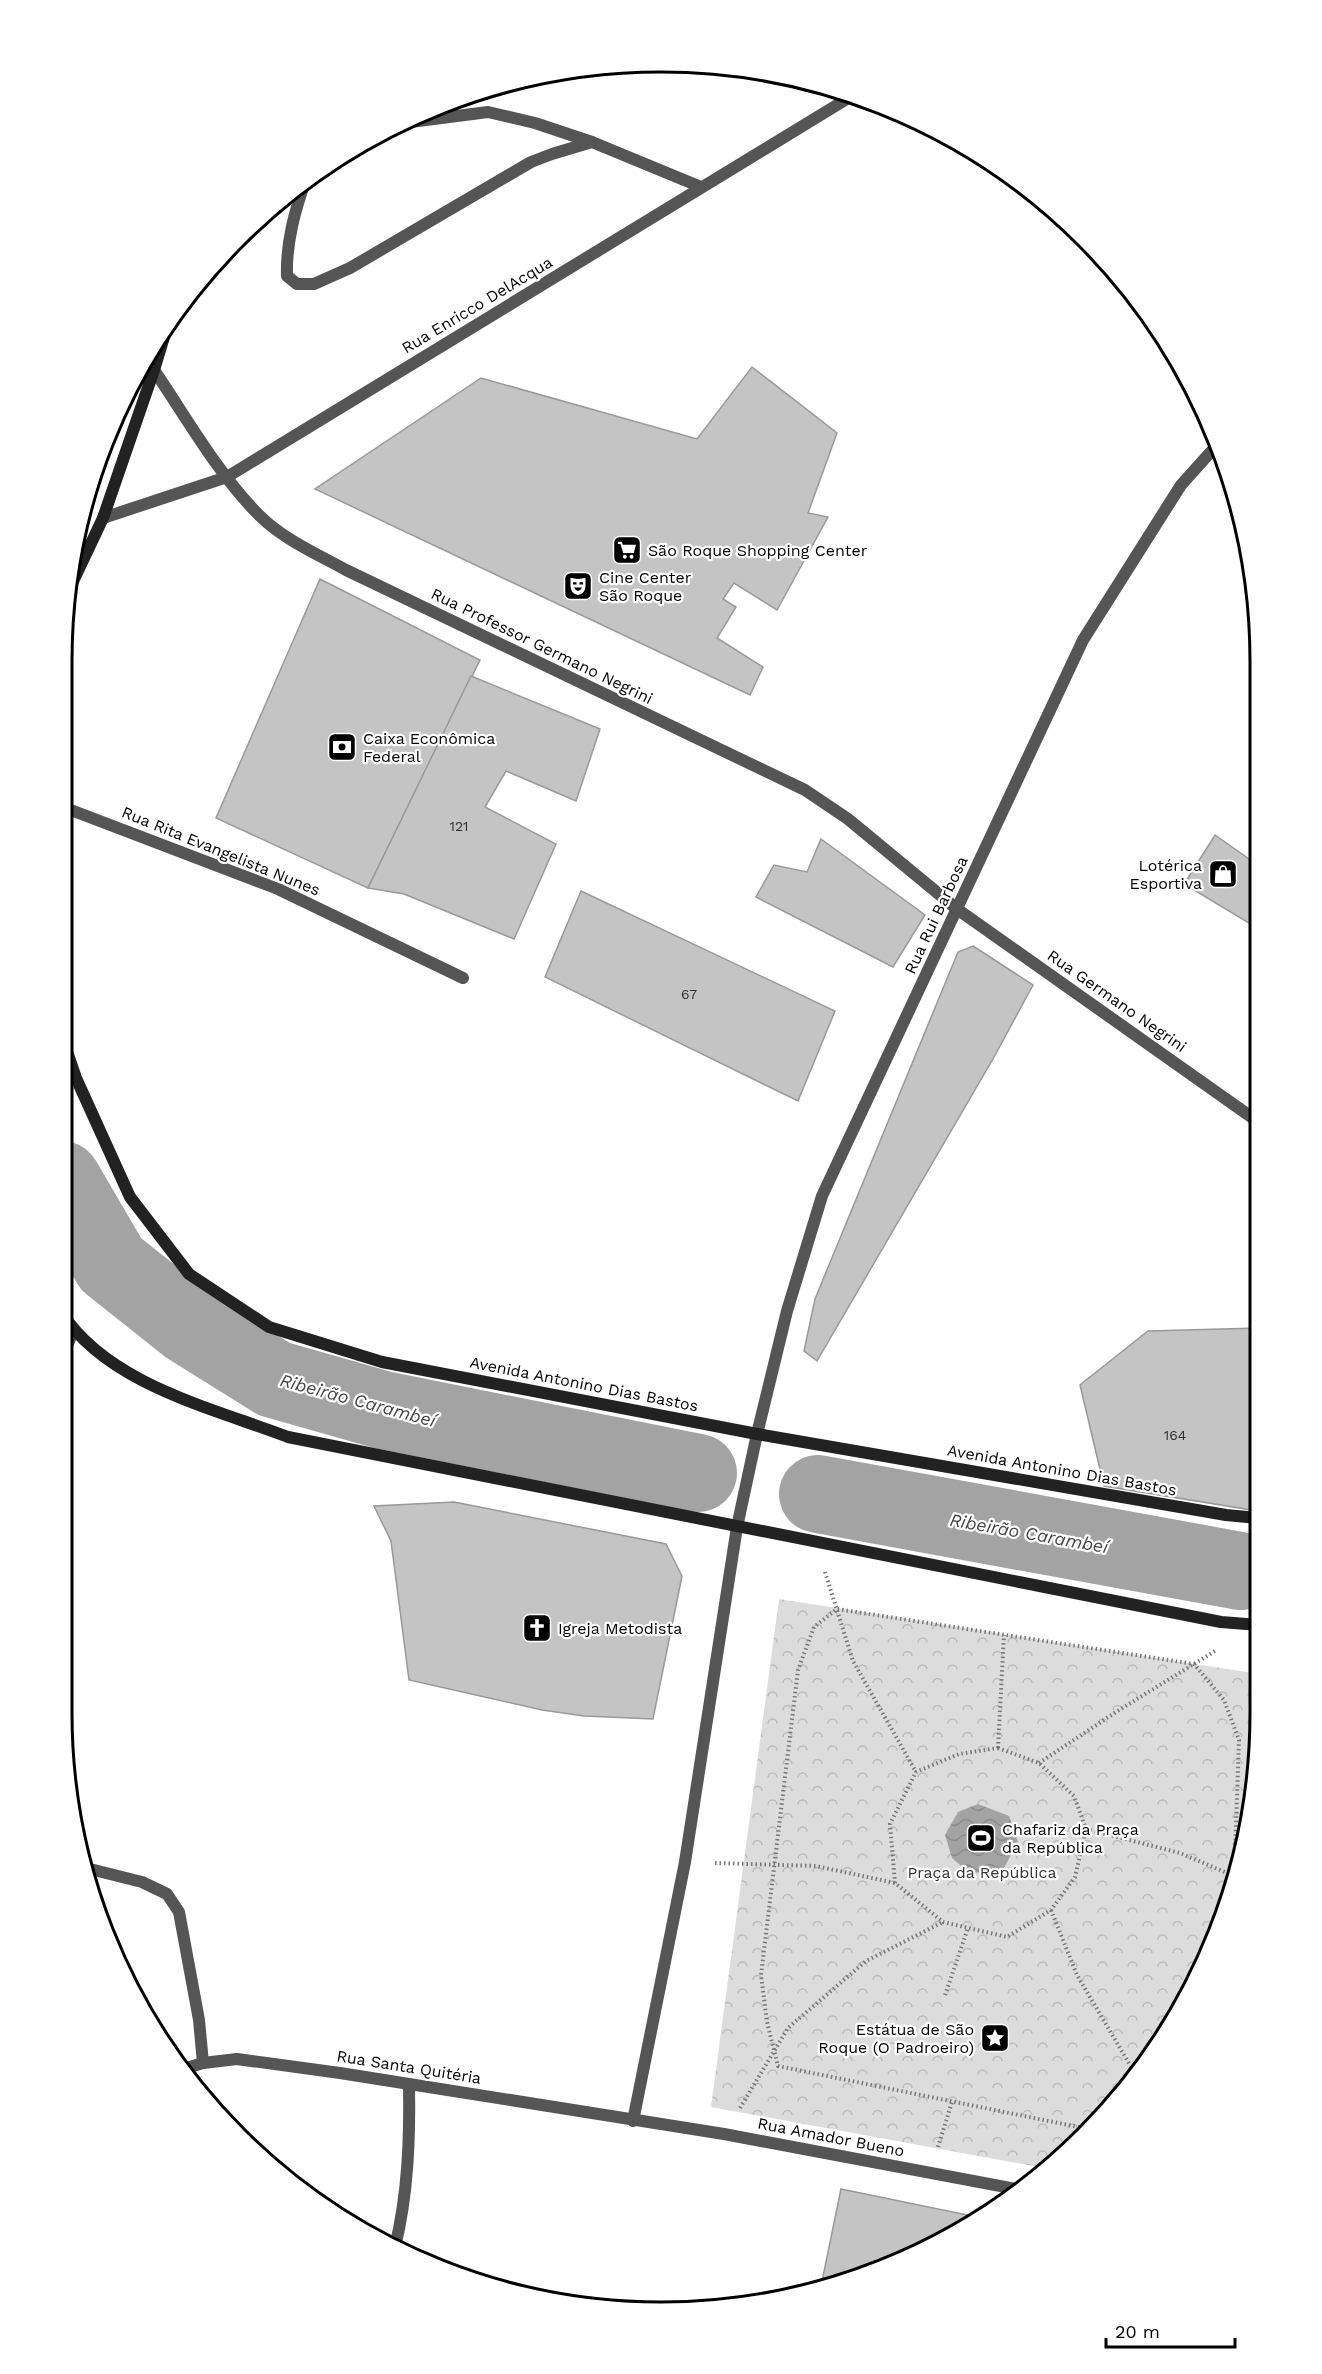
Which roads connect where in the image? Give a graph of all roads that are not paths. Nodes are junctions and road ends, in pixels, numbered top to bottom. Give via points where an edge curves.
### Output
1 (843, 101) edge
2 (431, 119) edge
3 (592, 142) junction
4 (701, 188) junction
5 (300, 196) edge
6 (158, 354) edge
7 (154, 370) junction
8 (1211, 452) edge
9 (227, 477) junction
10 (104, 518) junction
11 (79, 568) edge
12 (72, 810) edge
13 (957, 909) junction
14 (463, 978) dead end
15 (72, 1066) edge
16 (1250, 1116) edge
17 (72, 1328) edge
18 (74, 1331) junction
19 (72, 1335) edge
20 (757, 1434) junction
21 (1250, 1517) edge
22 (737, 1527) junction
23 (1250, 1624) edge
24 (93, 1870) edge
25 (203, 2063) junction
26 (190, 2067) edge
27 (409, 2084) junction
28 (633, 2121) junction
29 (1009, 2188) edge
30 (397, 2239) edge

1 - 4 street, Rua Enricco DelAcqua
2 - 3 street via 488,112
3 - 4 street
3 - 5 street via 531,162 350,268 305,286 287,276 286,258
4 - 9 street, Rua Enricco DelAcqua
6 - 7 main road
7 - 9 street, Rua Professor Germano Negrini
7 - 10 main road
8 - 13 street, Rua Rui Barbosa via 1181,485 1083,640
9 - 10 street, Rua Enricco DelAcqua
9 - 13 street, Rua Professor Germano Negrini via 267,522 346,570 805,790 848,819
10 - 11 main road
12 - 14 street, Rua Rita Evangelista Nunes via 278,889
13 - 16 street, Rua Germano Negrini
13 - 20 street, Rua Rui Barbosa via 822,1196 787,1311
15 - 20 main road, Avenida Antonino Dias Bastos via 130,1197 189,1274 269,1327 382,1362
17 - 18 main road
18 - 19 street
18 - 22 main road via 105,1358 149,1385 288,1437
20 - 21 main road, Avenida Antonino Dias Bastos
20 - 22 street, Rua Rui Barbosa
22 - 23 main road via 1221,1622
22 - 28 street via 685,1862
24 - 25 street via 142,1882 167,1894 179,1912
25 - 26 street, Rua Santa Quitéria
25 - 27 street, Rua Santa Quitéria via 237,2059
27 - 28 street, Rua Santa Quitéria
27 - 30 street via 407,2165
28 - 29 street, Rua Amador Bueno via 724,2134

